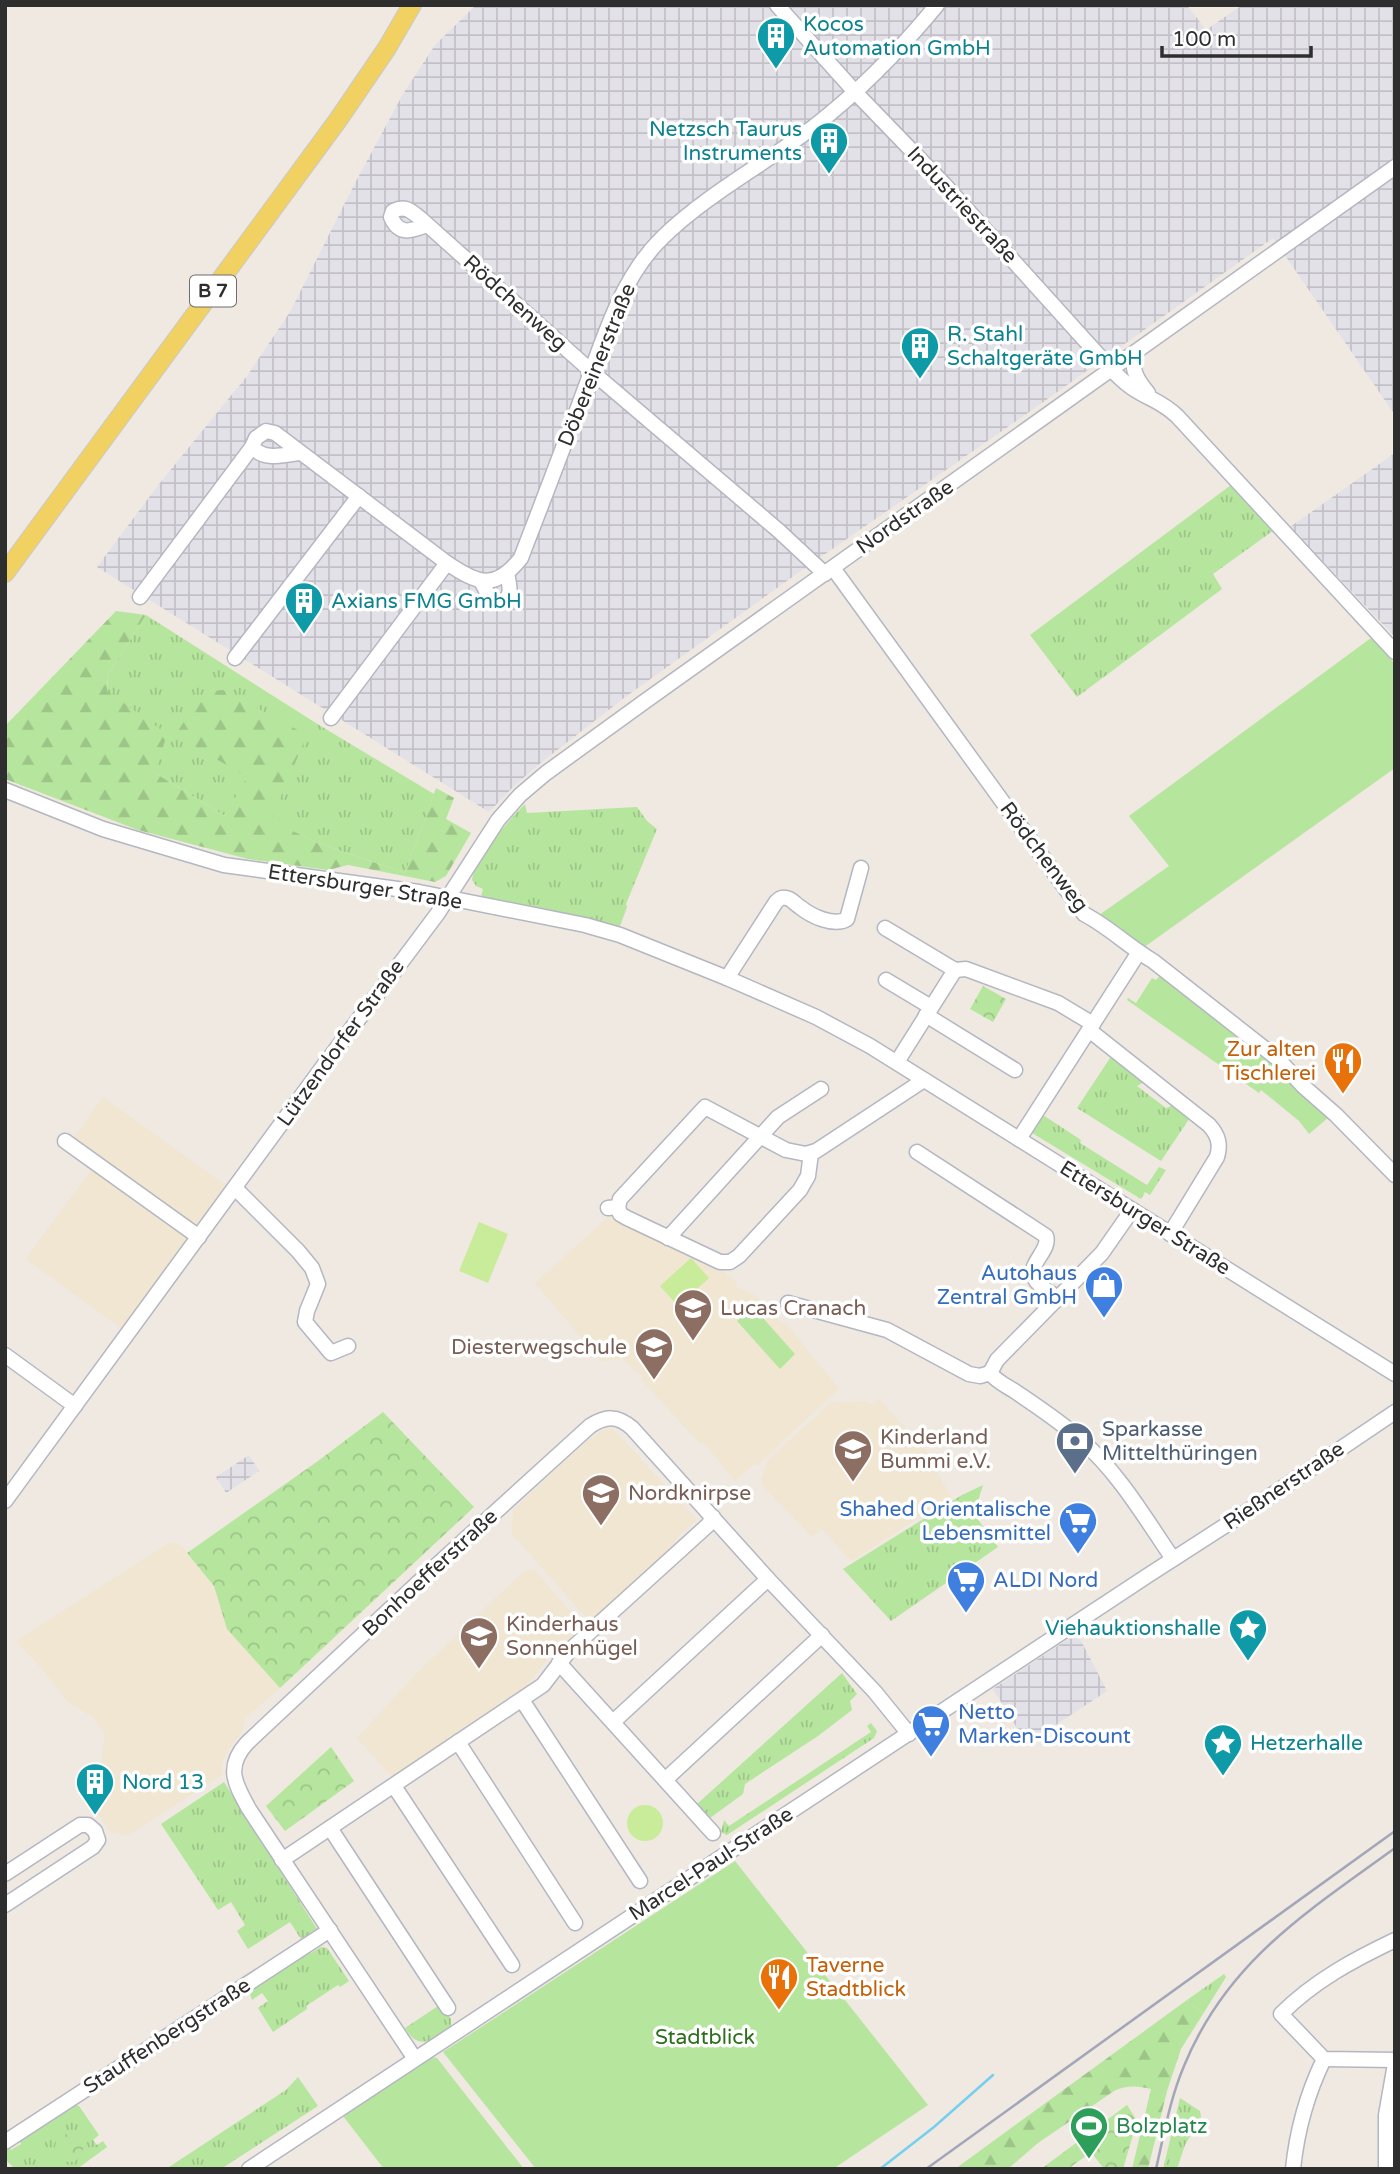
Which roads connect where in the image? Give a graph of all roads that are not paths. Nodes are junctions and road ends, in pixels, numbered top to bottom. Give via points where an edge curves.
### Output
1 (412, 5) edge
2 (777, 5) edge
3 (937, 5) edge
4 (856, 93) junction
5 (1395, 167) edge
6 (427, 225) dead end
7 (1133, 354) junction
8 (1112, 369) junction
9 (591, 371) junction
10 (1151, 397) junction
11 (252, 447) junction
12 (299, 453) junction
13 (359, 496) junction
14 (447, 563) junction
15 (829, 571) junction
16 (5, 573) edge
17 (508, 573) junction
18 (481, 581) junction
19 (140, 597) dead end
20 (1395, 652) edge
21 (235, 657) dead end
22 (331, 718) dead end
23 (5, 790) edge
24 (861, 868) dead end
25 (448, 898) junction
26 (885, 928) dead end
27 (1139, 952) junction
28 (954, 970) junction
29 (727, 978) junction
30 (886, 980) dead end
31 (929, 1011) junction
32 (1091, 1027) junction
33 (897, 1062) junction
34 (1015, 1070) dead end
35 (924, 1080) junction
36 (821, 1089) dead end
37 (761, 1136) junction
38 (1019, 1139) junction
39 (65, 1141) dead end
40 (917, 1152) dead end
41 (811, 1153) junction
42 (1395, 1175) edge
43 (235, 1188) junction
44 (1132, 1210) junction
45 (1170, 1234) junction
46 (199, 1237) junction
47 (668, 1238) junction
48 (1058, 1298) junction
49 (788, 1303) dead end
50 (348, 1346) dead end
51 (5, 1355) edge
52 (990, 1373) junction
53 (1395, 1374) edge
54 (75, 1406) junction
55 (1395, 1412) edge
56 (5, 1501) edge
57 (713, 1517) junction
58 (1173, 1559) junction
59 (768, 1579) junction
60 (822, 1635) junction
61 (559, 1663) junction
62 (522, 1700) junction
63 (613, 1722) junction
64 (909, 1734) junction
65 (458, 1742) junction
66 (666, 1779) junction
67 (394, 1786) junction
68 (330, 1828) junction
69 (713, 1833) dead end
70 (282, 1860) junction
71 (5, 1874) edge
72 (640, 1881) dead end
73 (5, 1905) edge
74 (575, 1923) dead end
75 (330, 1930) junction
76 (1395, 1940) edge
77 (512, 1965) dead end
78 (448, 2008) dead end
79 (415, 2059) junction
80 (1324, 2059) junction
81 (1395, 2062) edge
82 (5, 2142) edge
83 (249, 2169) edge
84 (1293, 2169) edge
85 (1386, 2169) edge

1 - 16 main road, B 7 via 324,139
2 - 4 street, Industriestraße
3 - 4 street, Döbereinerstraße
4 - 8 street, Industriestraße
4 - 9 street, Döbereinerstraße via 661,239 634,274
5 - 7 street, Nordstraße
6 - 9 street, Rödchenweg
7 - 8 street, Nordstraße
7 - 10 street, Industriestraße via 1138,382
8 - 10 street, Industriestraße
8 - 15 street, Nordstraße
9 - 15 street, Rödchenweg
9 - 17 street, Döbereinerstraße via 522,558
10 - 20 street, Industriestraße via 1177,416
11 - 12 street via 266,456
11 - 12 street via 266,431
11 - 19 street
12 - 13 street
13 - 14 street
13 - 21 street
14 - 18 street
14 - 22 street
15 - 25 street, Nordstraße via 520,795 498,820
15 - 27 street, Rödchenweg via 1084,915
17 - 18 street
17 - 18 street, Döbereinerstraße via 510,592 501,602 491,600
23 - 25 street, Ettersburger Straße via 103,829 224,865
24 - 29 street via 847,919 828,921 781,898
25 - 29 street, Ettersburger Straße via 620,935
25 - 43 street, Lützendorfer Straße
26 - 28 street
27 - 32 street
27 - 42 street, Rödchenweg via 1278,1059
28 - 31 street
28 - 32 street via 966,969 1058,1003
29 - 33 street, Ettersburger Straße via 842,1030
30 - 31 street
31 - 33 street
31 - 34 street
32 - 38 street
32 - 45 street via 1215,1131 1220,1149 1217,1157
33 - 35 street, Ettersburger Straße
35 - 38 street, Ettersburger Straße
35 - 41 street
36 - 37 street via 778,1117
37 - 41 street via 786,1150
37 - 47 street
37 - 47 street via 705,1107 613,1207
38 - 44 street, Ettersburger Straße
39 - 46 street
40 - 48 street via 1046,1236 1047,1246 1033,1273 1038,1283
41 - 47 street via 808,1176 800,1190 735,1260 720,1262
43 - 46 street, Lützendorfer Straße
43 - 50 street via 312,1268 318,1284 307,1311 309,1327 331,1353
44 - 45 street, Ettersburger Straße
44 - 48 street via 1101,1253
45 - 53 street, Ettersburger Straße
46 - 54 street, Lützendorfer Straße
48 - 52 street
49 - 52 street via 887,1330 974,1376
51 - 54 street
52 - 58 street via 1095,1452
54 - 56 street, Lützendorfer Straße
55 - 58 street, Rießnerstraße
57 - 59 street, Bonhoefferstraße
57 - 61 street
57 - 70 street, Bonhoefferstraße via 625,1422 614,1417 590,1426 241,1750 233,1768 236,1785
58 - 64 street, Marcel-Paul-Straße
59 - 60 street, Bonhoefferstraße
59 - 63 street
60 - 64 street, Bonhoefferstraße
60 - 66 street
61 - 62 street via 543,1685
61 - 63 street
62 - 65 street
62 - 72 street, Marcel-Paul-Straße
63 - 66 street
64 - 79 street, Marcel-Paul-Straße
65 - 67 street
65 - 74 street
66 - 69 street
67 - 68 street
67 - 77 street
68 - 70 street
68 - 78 street
70 - 75 street, Bonhoefferstraße
71 - 73 street via 80,1825 95,1831 98,1840 93,1847
75 - 79 street, Bonhoefferstraße
75 - 82 street, Stauffenbergstraße
76 - 80 street via 1318,1982 1281,2014
79 - 83 street, Marcel-Paul-Straße
80 - 81 street
80 - 84 street via 1304,2110
81 - 85 street via 1386,2115

